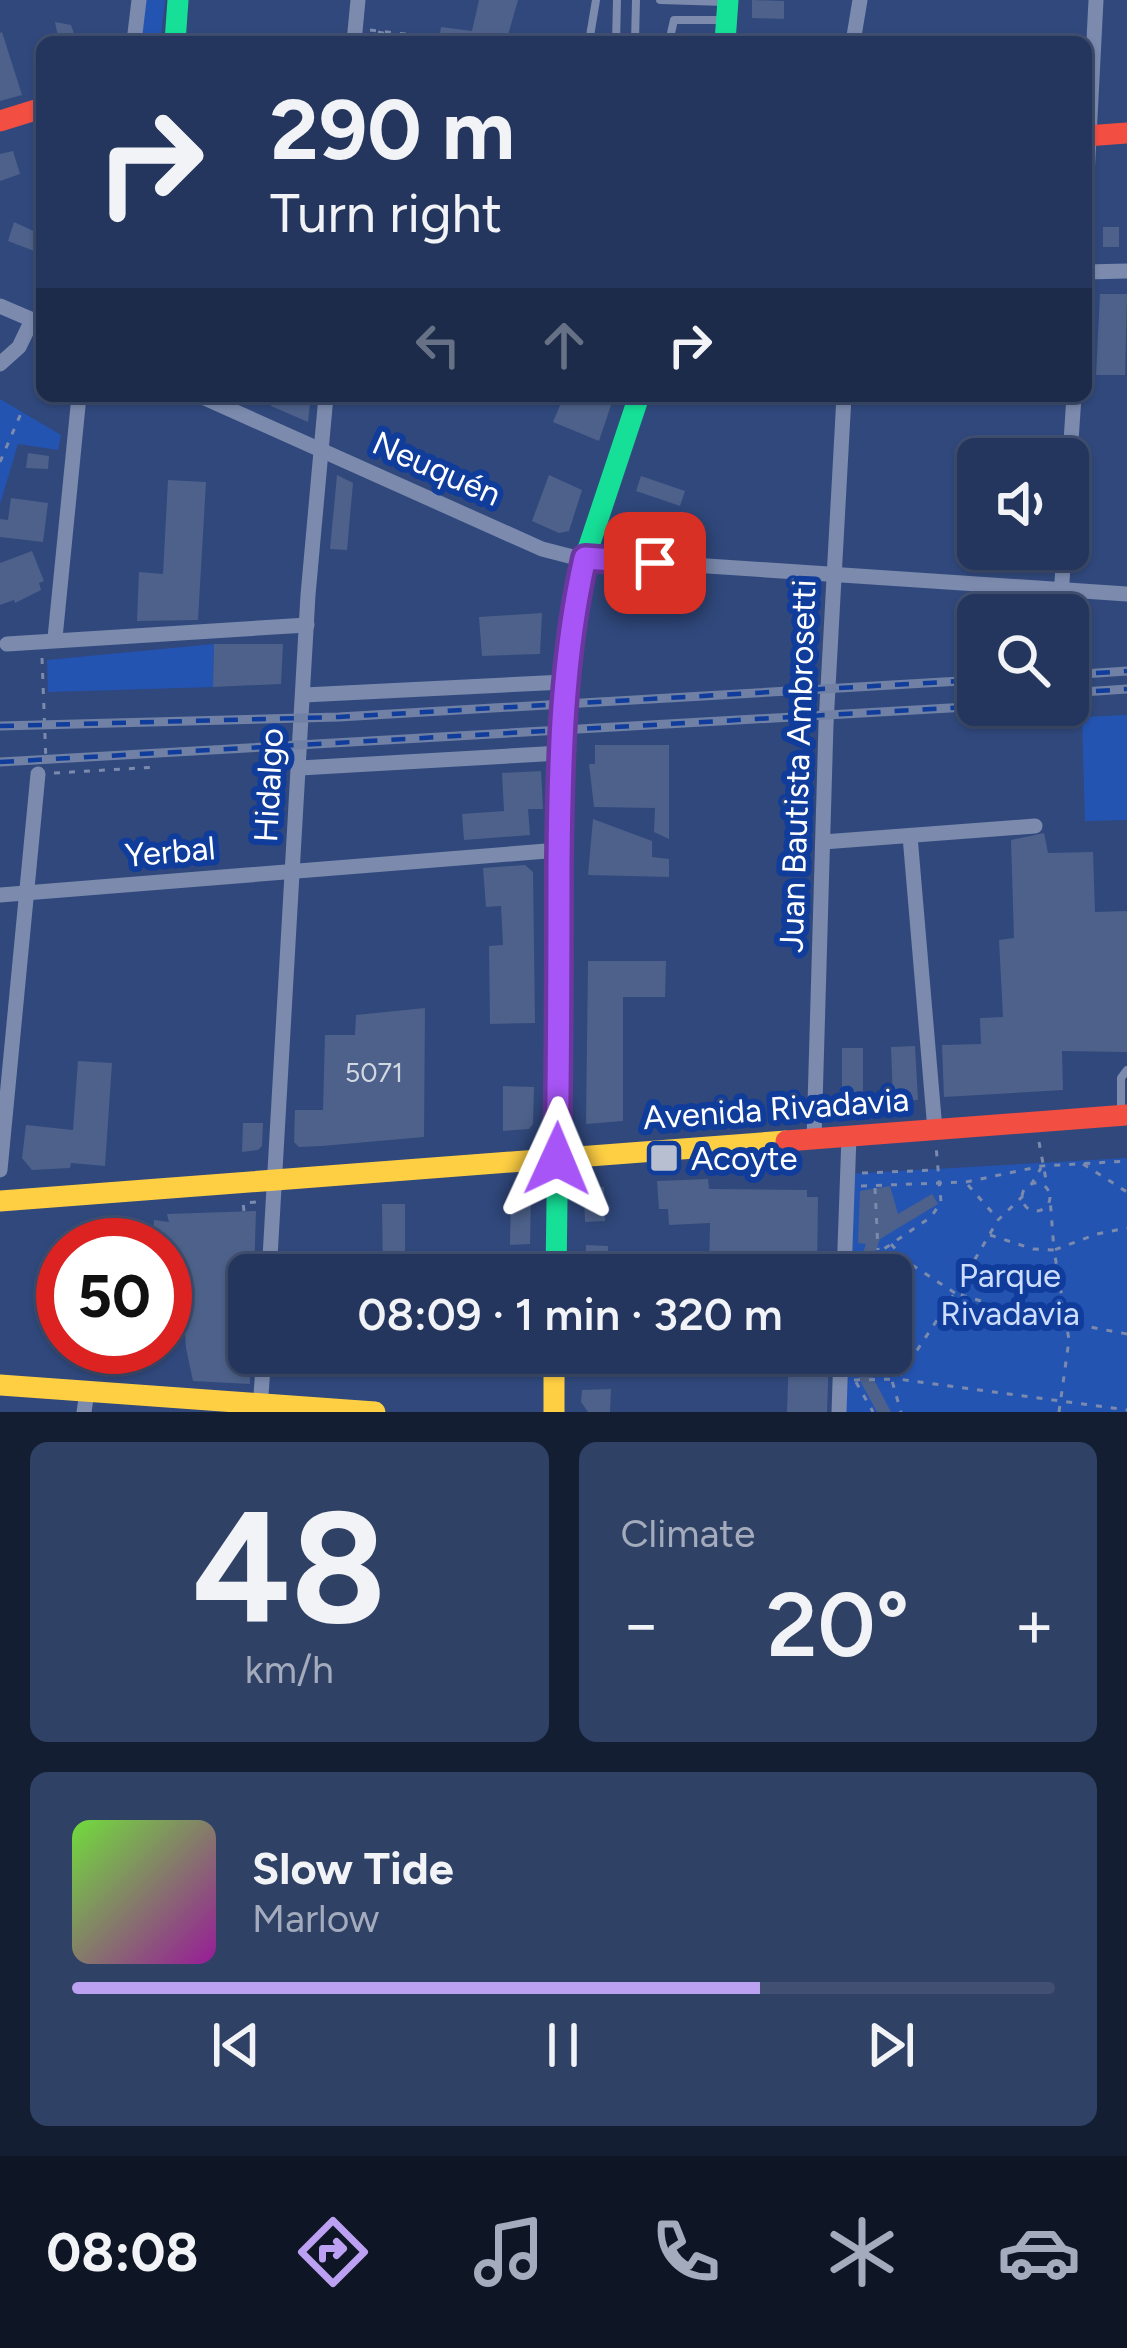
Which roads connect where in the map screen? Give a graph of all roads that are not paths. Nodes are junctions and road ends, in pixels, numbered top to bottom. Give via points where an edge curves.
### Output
1 (139, 0) edge
2 (178, 0) edge
3 (358, 0) edge
4 (596, 0) edge
5 (616, 0) edge
6 (636, 0) edge
7 (660, 0) edge
8 (860, 0) edge
9 (1096, 0) edge
10 (727, 16) edge
11 (355, 35) edge
12 (135, 36) edge
13 (175, 36) edge
14 (590, 36) edge
15 (616, 36) edge
16 (635, 36) edge
17 (670, 36) edge
18 (854, 36) edge
19 (1092, 68) edge
20 (36, 110) edge
21 (0, 121) edge
22 (1127, 133) edge
23 (1092, 136) edge
24 (1127, 271) edge
25 (1092, 272) edge
26 (0, 306) edge
27 (36, 322) edge
28 (36, 323) edge
29 (0, 364) edge
30 (78, 402) edge
31 (214, 402) edge
32 (325, 402) edge
33 (637, 402) edge
34 (844, 402) edge
35 (1074, 402) edge
36 (1071, 438) edge
37 (321, 449) junction
38 (585, 558) junction
39 (1063, 570) edge
40 (834, 575) junction
41 (1061, 592) junction
42 (1127, 593) edge
43 (308, 625) junction
44 (55, 638) junction
45 (7, 644) dead end
46 (564, 686) junction
47 (303, 701) junction
48 (562, 746) junction
49 (300, 760) junction
50 (42, 772) road end
51 (1035, 826) dead end
52 (910, 836) junction
53 (823, 842) junction
54 (560, 850) junction
55 (293, 871) junction
56 (28, 893) junction
57 (0, 896) edge
58 (1127, 1070) edge
59 (1124, 1115) edge
60 (935, 1130) junction
61 (849, 1136) junction
62 (814, 1139) junction
63 (557, 1159) junction
64 (0, 1170) edge
65 (277, 1178) junction
66 (0, 1201) edge
67 (271, 1254) edge
68 (556, 1254) edge
69 (845, 1254) edge
70 (262, 1374) edge
71 (554, 1374) edge
72 (846, 1374) edge
73 (0, 1385) edge
74 (85, 1402) edge
75 (260, 1408) edge
76 (375, 1412) edge
77 (554, 1412) edge
78 (838, 1412) edge

1 - 12 street
2 - 13 main road
3 - 11 street
4 - 14 lane
5 - 15 lane
6 - 16 lane
7 - 10 lane
8 - 18 street
9 - 19 street
10 - 17 lane via 674,20
20 - 21 main road
22 - 23 main road
24 - 25 street
26 - 27 street
28 - 29 street
30 - 44 street
31 - 37 street, Neuquén
32 - 37 street, Hidalgo
33 - 38 main road
34 - 40 street, Juan Bautista Ambrosetti
35 - 36 street
37 - 38 street, Neuquén via 542,549
37 - 43 street, Hidalgo
38 - 40 street, Neuquén
38 - 46 main road
39 - 41 street
40 - 41 street, Neuquén
40 - 53 street, Juan Bautista Ambrosetti
41 - 42 street, Neuquén
43 - 44 street
43 - 47 street, Hidalgo
44 - 45 street
46 - 47 street
46 - 48 main road
47 - 49 street, Hidalgo
48 - 49 street
48 - 54 main road
49 - 55 street, Hidalgo
50 - 56 street
51 - 52 street
52 - 53 street
52 - 60 street
53 - 62 street, Juan Bautista Ambrosetti
54 - 55 street, Yerbal
54 - 63 main road
55 - 56 street, Yerbal
55 - 65 street, Hidalgo
56 - 57 street, Yerbal
56 - 64 street
58 - 59 lane via 1120,1078
59 - 60 main road, Avenida Rivadavia
60 - 61 main road, Avenida Rivadavia
61 - 62 main road, Avenida Rivadavia
61 - 69 street
62 - 63 main road, Avenida Rivadavia
63 - 65 main road, Avenida Rivadavia
63 - 68 main road
65 - 66 main road, Avenida Rivadavia
65 - 67 street, Hidalgo
70 - 75 street
71 - 77 main road
72 - 78 street
73 - 74 main road
74 - 75 main road
75 - 76 main road

